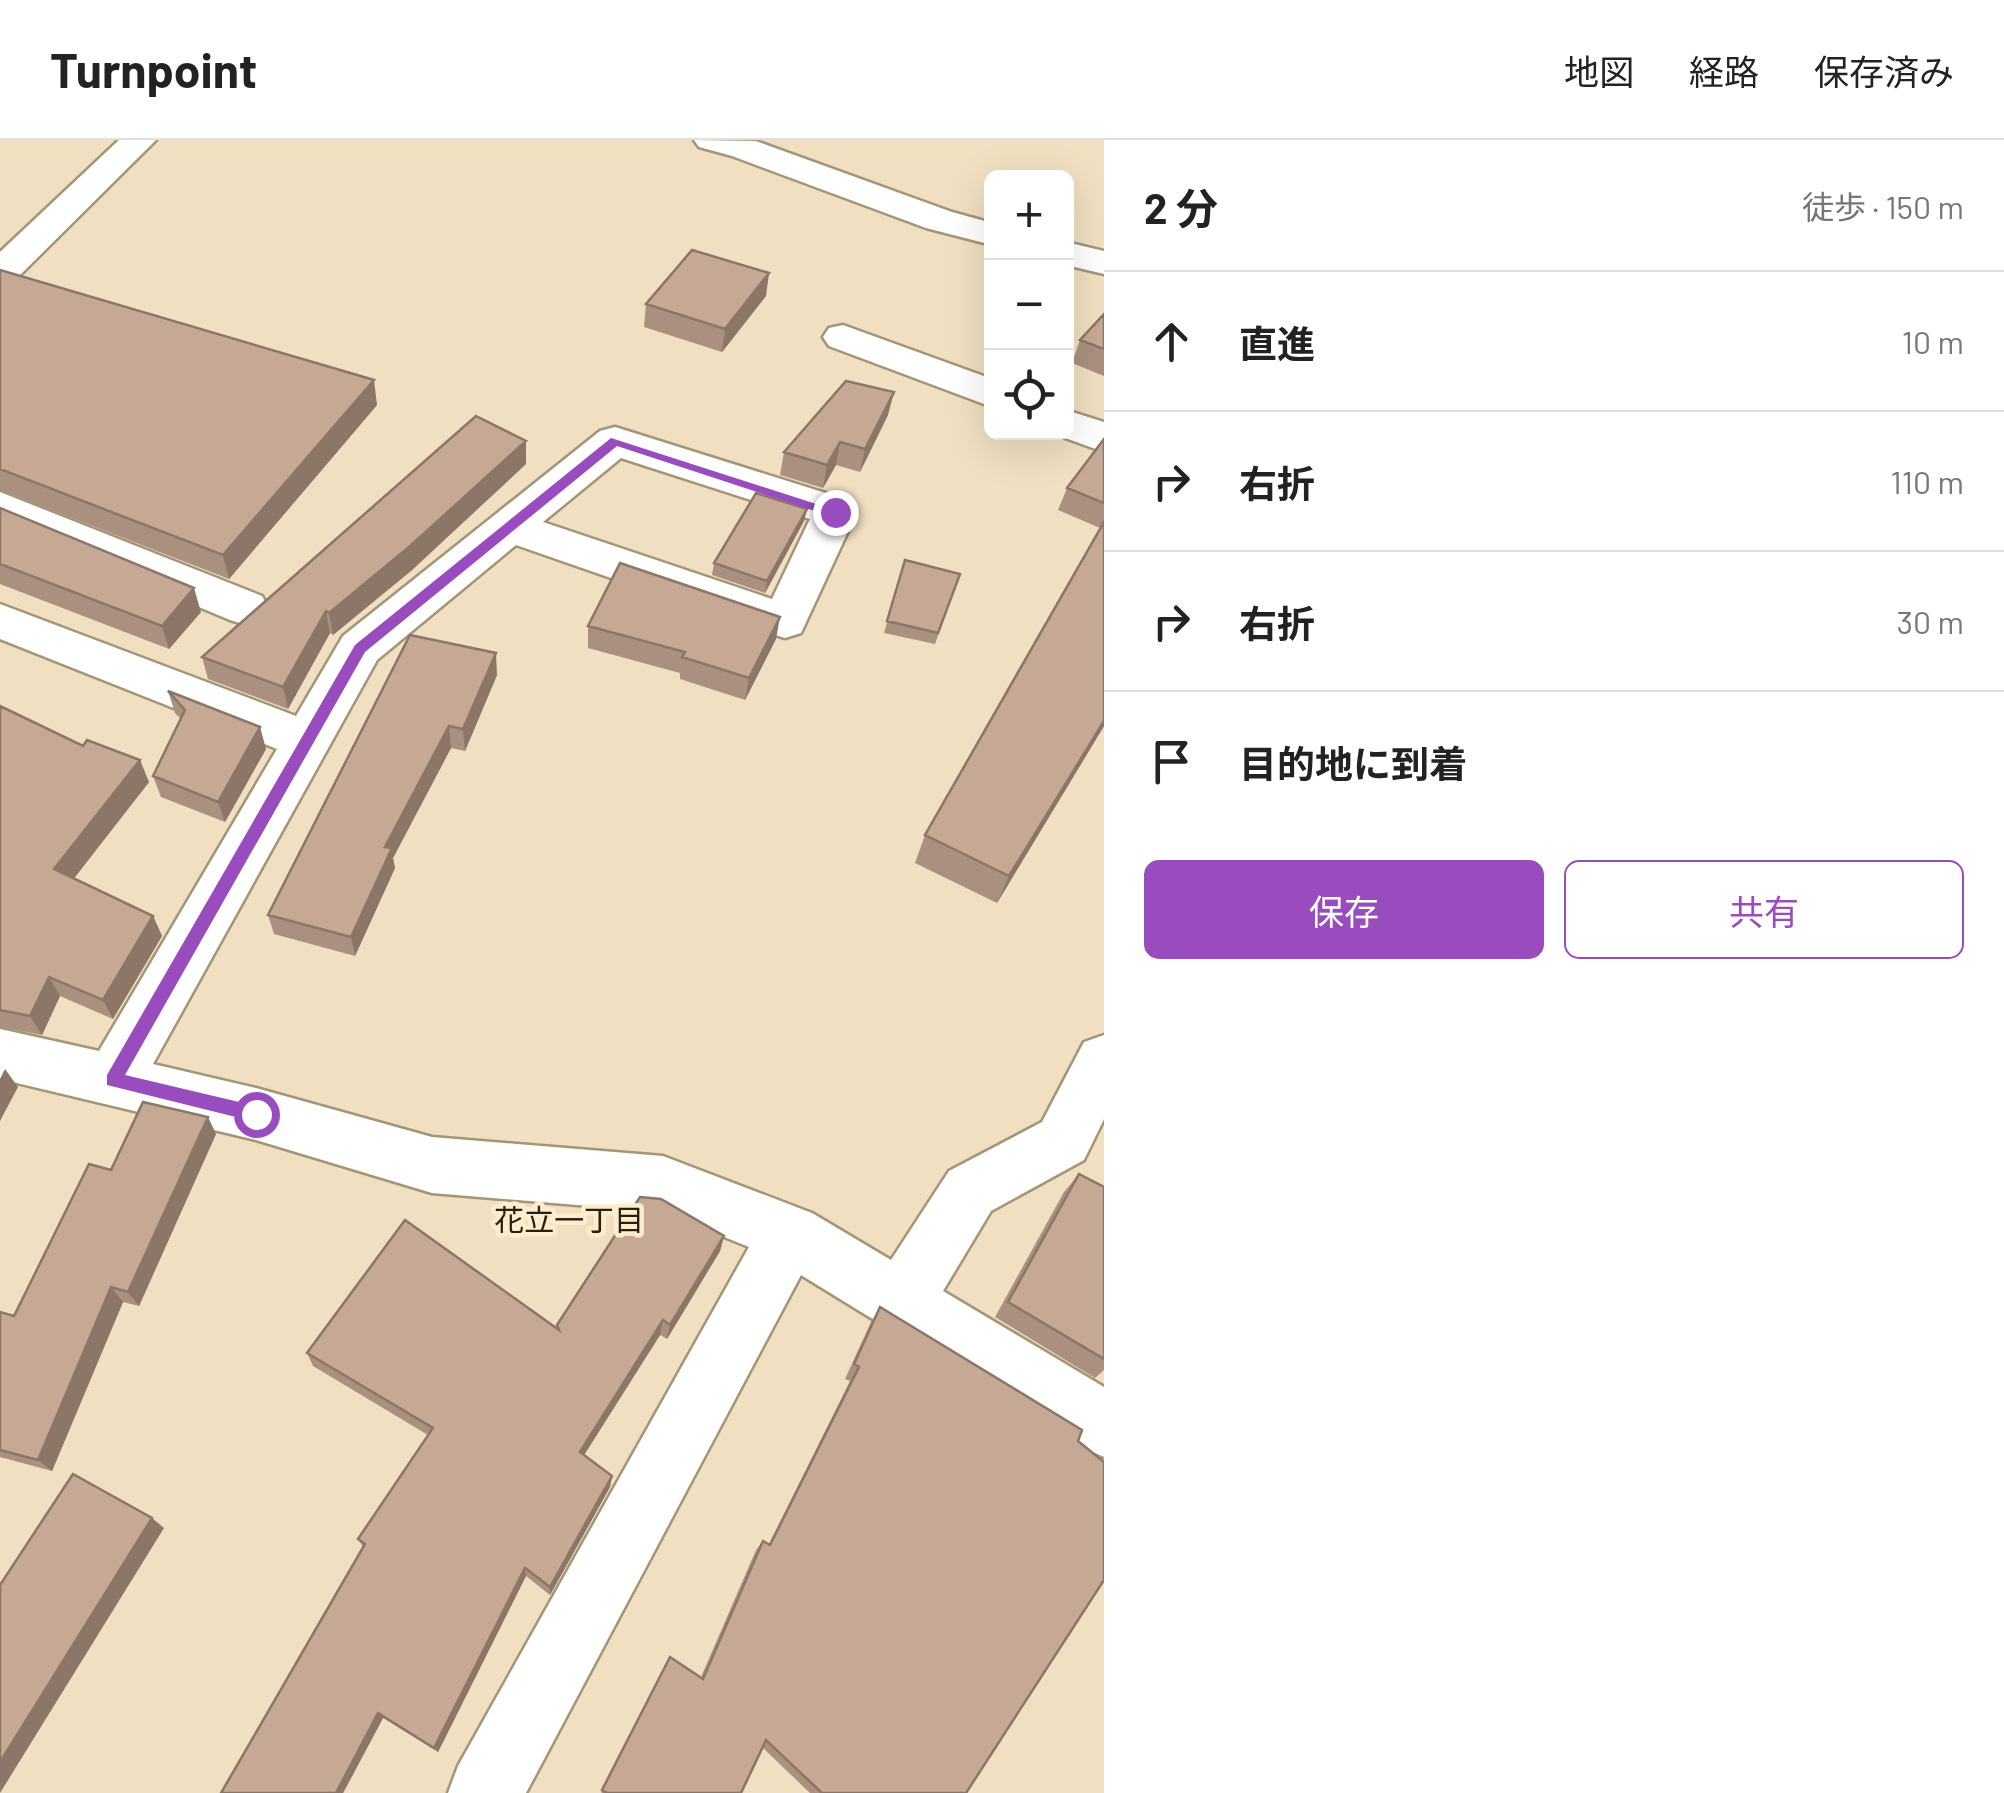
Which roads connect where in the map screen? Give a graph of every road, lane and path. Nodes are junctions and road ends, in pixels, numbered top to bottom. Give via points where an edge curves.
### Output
1 (139, 140) edge
2 (711, 140) edge
3 (984, 232) edge
4 (1074, 255) edge
5 (5, 261) edge
6 (1104, 263) edge
7 (843, 337) dead end
8 (984, 391) edge
9 (1074, 427) edge
10 (1104, 438) edge
11 (0, 507) edge
12 (509, 527) junction
13 (246, 608) dead end
14 (0, 621) edge
15 (308, 741) junction
16 (0, 1054) edge
17 (1104, 1060) edge
18 (113, 1080) junction
19 (790, 1234) junction
20 (900, 1301) junction
21 (1104, 1424) edge
22 (485, 1793) edge

1 - 5 street
2 - 3 street
4 - 6 street
7 - 8 street
9 - 10 street
11 - 13 street
12 - 12 street via 616,441 835,512 785,621
12 - 15 street via 360,648
14 - 15 street
15 - 18 street
16 - 18 street
17 - 20 street via 1064,1140 970,1191
18 - 19 street via 432,1165 663,1184
19 - 20 street
19 - 22 street
20 - 21 street

